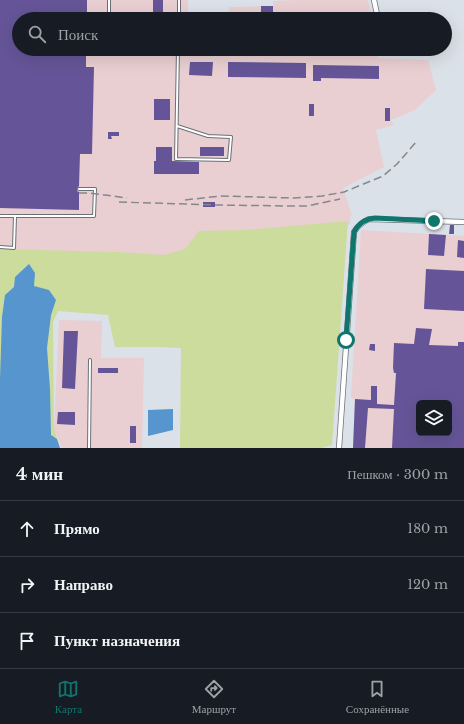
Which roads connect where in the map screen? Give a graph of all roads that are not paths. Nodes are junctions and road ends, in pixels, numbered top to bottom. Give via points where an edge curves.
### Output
1 (109, 0) edge
2 (179, 0) edge
3 (374, 0) edge
4 (109, 12) edge
5 (179, 12) edge
6 (377, 12) edge
7 (178, 56) edge
8 (177, 126) junction
9 (79, 189) dead end
10 (0, 216) edge
11 (15, 216) junction
12 (464, 222) edge
13 (0, 247) edge
14 (90, 360) dead end
15 (89, 448) edge
16 (339, 448) edge

1 - 4 lane
2 - 5 lane
3 - 6 street
7 - 8 lane
8 - 8 lane via 176,159 229,160 231,137 208,136
9 - 11 lane via 95,189 94,216
10 - 11 lane
11 - 13 lane via 14,248
12 - 16 street via 369,219 358,225 354,232
14 - 15 lane

